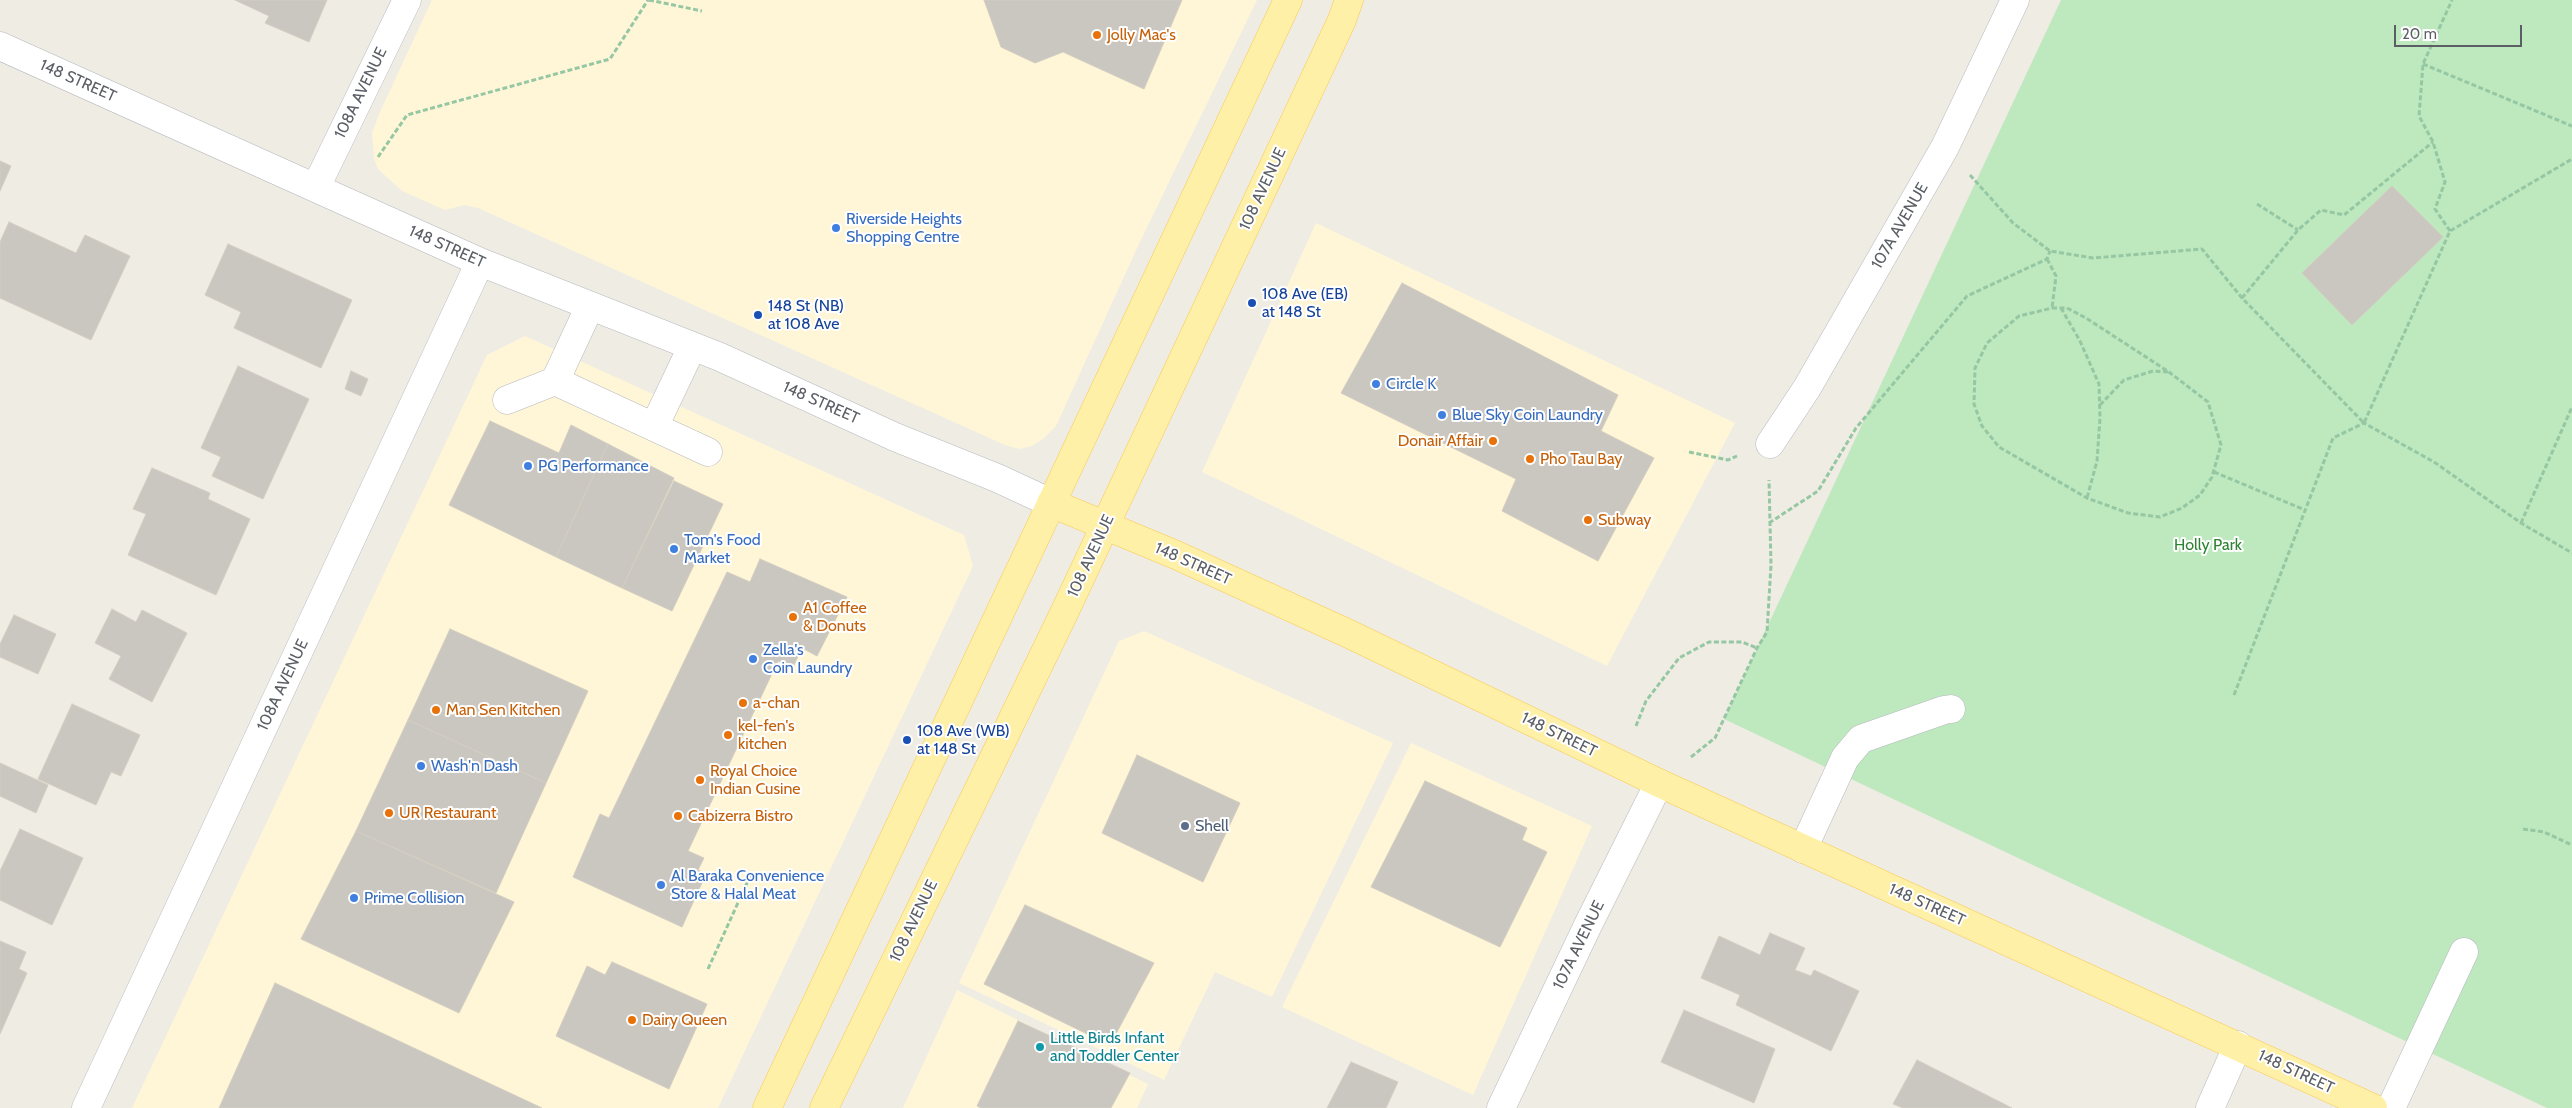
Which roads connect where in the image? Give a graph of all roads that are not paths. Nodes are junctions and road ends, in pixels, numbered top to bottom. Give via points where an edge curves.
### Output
1 (407, 0) edge
2 (1288, 0) edge
3 (1349, 0) edge
4 (2016, 0) edge
5 (0, 46) edge
6 (316, 187) junction
7 (480, 262) junction
8 (590, 306) junction
9 (692, 347) junction
10 (555, 381) junction
11 (507, 400) dead end
12 (654, 427) junction
13 (1770, 444) road end
14 (708, 452) dead end
15 (1051, 503) junction
16 (1105, 526) junction
17 (1951, 709) dead end
18 (1659, 783) junction
19 (1803, 849) junction
20 (2464, 952) dead end
21 (2238, 1045) junction
22 (86, 1108) edge
23 (767, 1108) edge
24 (824, 1108) edge
25 (1501, 1108) edge
26 (2210, 1108) edge
27 (2373, 1108) edge
28 (2391, 1108) edge

1 - 6 street, 108A AVENUE
2 - 15 main road
3 - 16 main road, 108 AVENUE
4 - 13 street, 107A AVENUE via 1945,147 1807,388
5 - 6 street, 148 STREET
6 - 7 street, 148 STREET
7 - 8 street, 148 STREET
7 - 22 street, 108A AVENUE
8 - 9 street, 148 STREET
8 - 10 street
9 - 12 street
9 - 15 street, 148 STREET
10 - 11 street
10 - 12 street
12 - 14 street
15 - 16 main road, 148 STREET
15 - 23 main road
16 - 18 main road, 148 STREET via 1347,633
16 - 24 main road, 108 AVENUE
17 - 19 street via 1862,739 1845,758
18 - 19 main road, 148 STREET
18 - 25 street, 107A AVENUE
19 - 21 main road, 148 STREET
20 - 28 street
21 - 26 street
21 - 27 main road, 148 STREET

